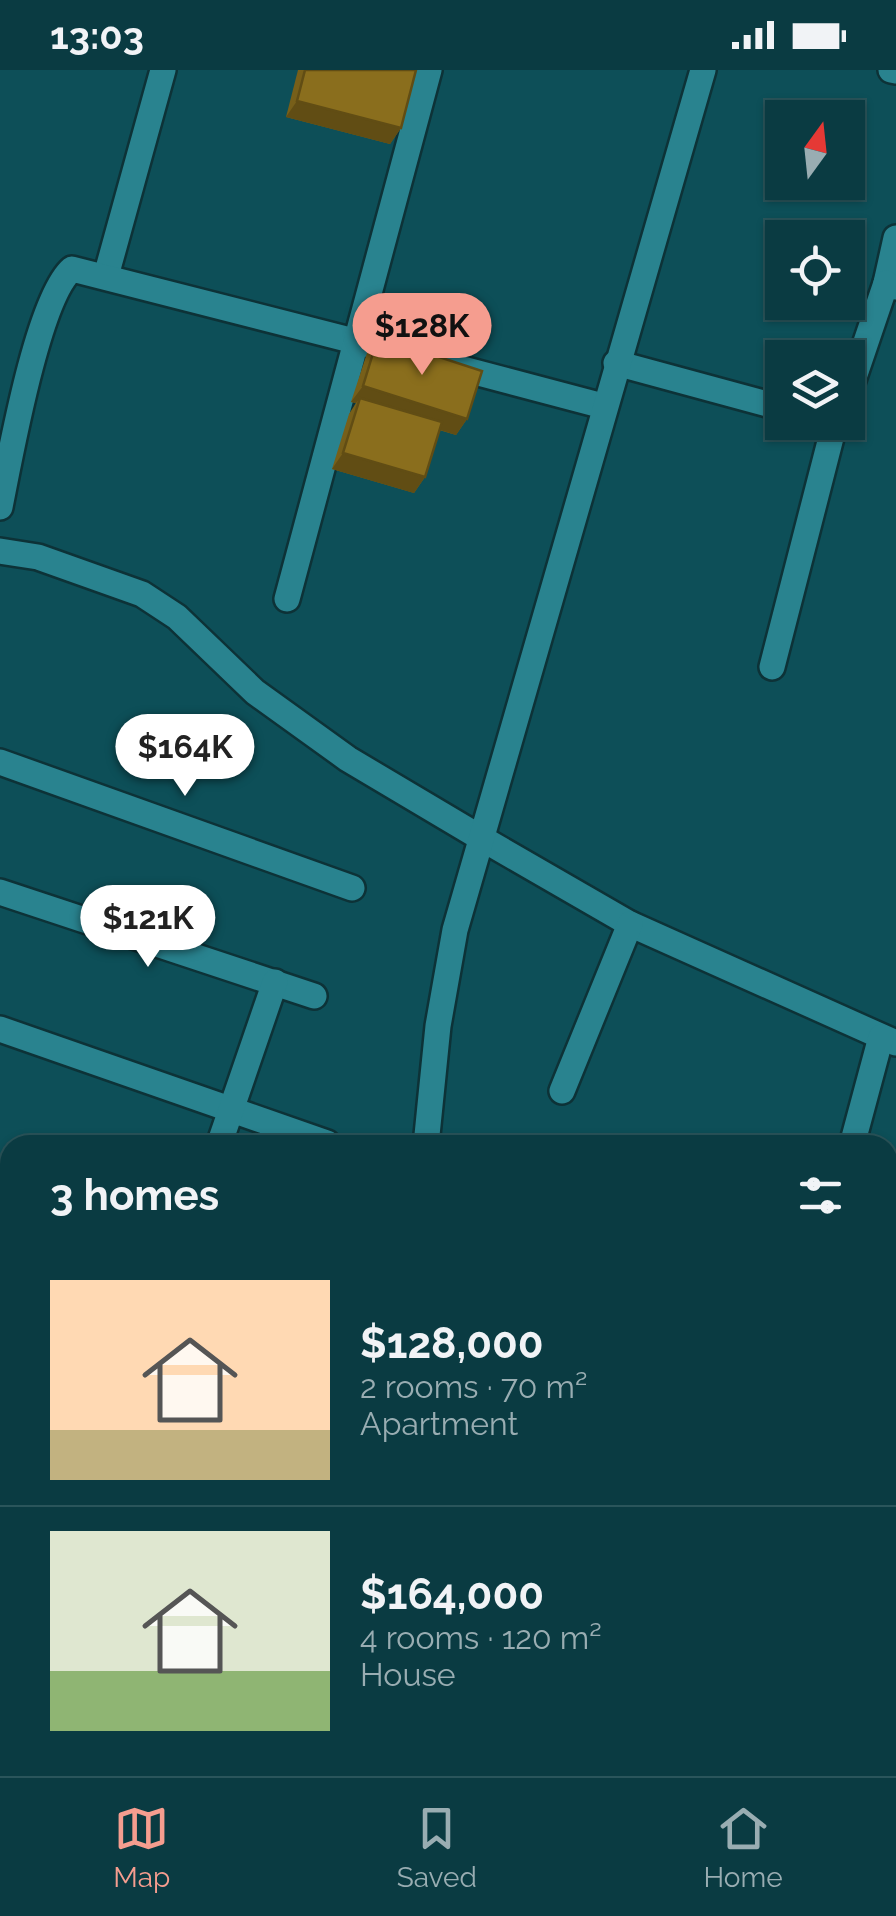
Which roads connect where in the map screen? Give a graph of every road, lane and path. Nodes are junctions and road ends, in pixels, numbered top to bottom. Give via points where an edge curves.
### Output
1 (163, 70) edge
2 (429, 70) edge
3 (703, 70) edge
4 (896, 238) edge
5 (106, 276) junction
6 (891, 285) edge
7 (354, 340) junction
8 (865, 352) edge
9 (616, 363) junction
10 (12, 386) edge
11 (765, 403) edge
12 (603, 406) junction
13 (832, 440) edge
14 (0, 506) edge
15 (0, 552) edge
16 (287, 599) dead end
17 (772, 667) dead end
18 (0, 762) edge
19 (481, 838) junction
20 (352, 888) dead end
21 (0, 892) edge
22 (630, 924) junction
23 (275, 982) junction
24 (314, 996) dead end
25 (0, 1030) edge
26 (888, 1040) edge
27 (562, 1091) dead end
28 (231, 1110) junction
29 (222, 1135) edge
30 (301, 1135) edge
31 (427, 1135) edge
32 (855, 1135) edge

1 - 5 street
2 - 7 street
3 - 9 street
4 - 6 street
5 - 7 street
5 - 10 street via 76,268 62,277
6 - 8 street
7 - 12 street
7 - 16 street
9 - 11 street
9 - 12 street
10 - 14 street
12 - 19 street
13 - 17 street
15 - 19 street via 38,558 142,594 177,617 255,692 348,759
18 - 20 street
19 - 22 street
19 - 31 street via 455,930
21 - 23 street
22 - 26 street
22 - 27 street
23 - 24 street
23 - 28 street
25 - 28 street
26 - 32 street
28 - 29 street
28 - 30 street

